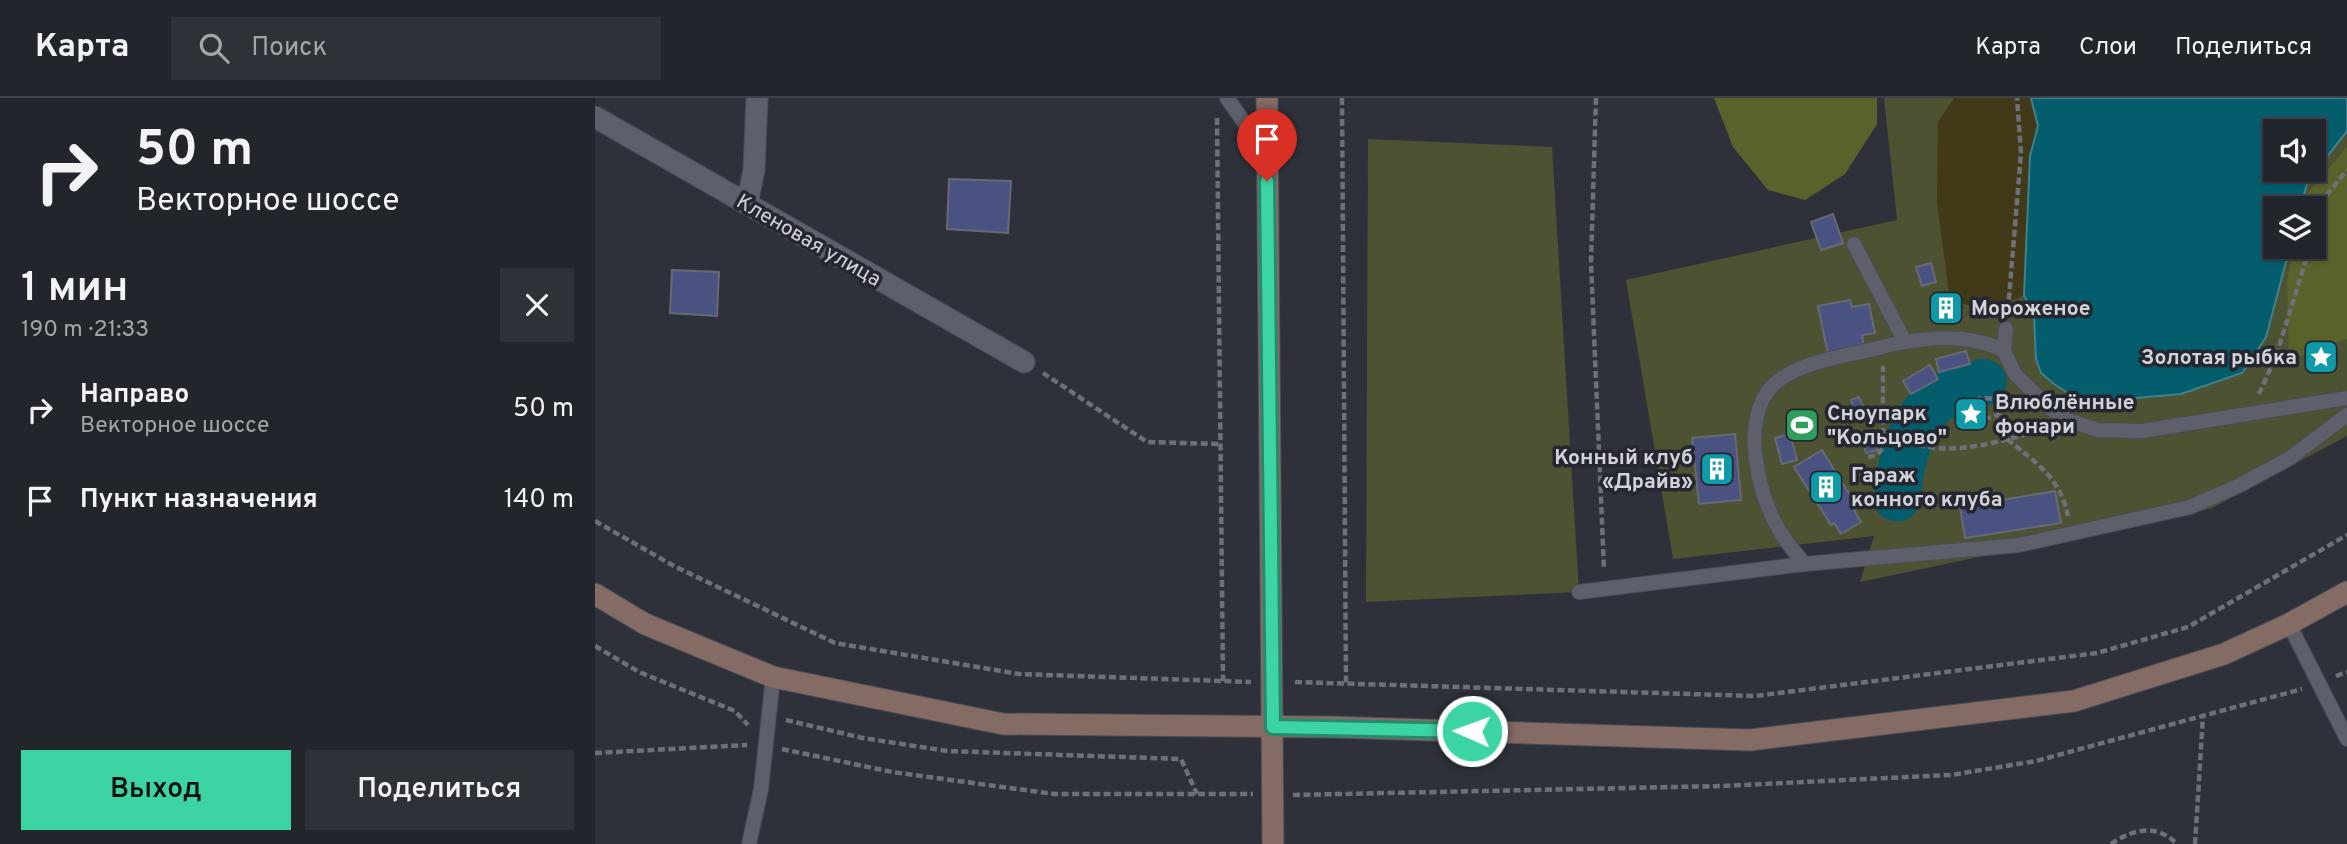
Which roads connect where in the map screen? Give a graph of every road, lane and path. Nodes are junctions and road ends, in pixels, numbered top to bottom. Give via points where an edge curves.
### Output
1 (757, 98) edge
2 (1227, 98) edge
3 (1267, 98) edge
4 (1342, 98) edge
5 (1596, 98) edge
6 (2017, 98) edge
7 (1217, 112) dead end
8 (595, 117) edge
9 (1266, 153) junction
10 (2347, 170) edge
11 (2326, 196) edge
12 (747, 204) junction
13 (1854, 244) dead end
14 (2307, 259) edge
15 (2006, 329) joint
16 (1905, 341) junction
17 (1889, 345) junction
18 (2004, 351) junction
19 (1024, 362) joint
20 (2347, 398) edge
21 (2011, 401) joint
22 (2250, 413) junction
23 (2347, 415) edge
24 (2067, 420) junction
25 (2007, 439) junction
26 (1220, 444) junction
27 (1917, 445) dead end
28 (1868, 457) dead end
29 (595, 521) edge
30 (2072, 534) junction
31 (2347, 535) edge
32 (1804, 564) junction
33 (1605, 589) junction
34 (1579, 592) dead end
35 (2347, 592) edge
36 (595, 594) edge
37 (2290, 624) junction
38 (595, 646) edge
39 (2347, 672) edge
40 (773, 677) junction
41 (1223, 681) junction
42 (1273, 682) junction
43 (1346, 683) junction
44 (2318, 685) junction
45 (2203, 716) junction
46 (769, 717) junction
47 (1273, 727) junction
48 (2347, 739) edge
49 (766, 745) junction
50 (595, 753) edge
51 (1197, 794) junction
52 (1271, 795) junction
53 (750, 844) edge
54 (1273, 844) edge
55 (2111, 844) edge
56 (2177, 844) edge
57 (2195, 844) edge

1 - 12 street via 754,170
2 - 9 lane
3 - 9 main road
4 - 43 path
5 - 33 path via 1591,262
6 - 15 path via 2021,153
7 - 26 path
8 - 12 street, Кленовая улица
9 - 42 main road
10 - 11 path
12 - 19 street, Кленовая улица
13 - 16 lane
14 - 22 path via 2276,356
15 - 18 lane
16 - 17 lane
16 - 18 lane via 1982,340
17 - 28 path via 1881,374 1882,448
17 - 32 lane via 1783,377 1766,390 1756,409 1754,445 1766,498 1778,528
18 - 24 lane via 2015,374
19 - 26 path via 1147,442
20 - 22 lane
21 - 21 path via 1978,399 1972,408 1976,416 1989,419
22 - 24 lane via 2142,431 2098,430
23 - 30 lane via 2290,458 2190,507
24 - 25 path
25 - 27 path via 1969,449
25 - 30 path via 2044,469 2060,489
26 - 41 path
29 - 41 path via 674,566 835,643 1020,674
30 - 32 lane via 2019,545
31 - 43 path via 2188,627 2097,653 1755,696
32 - 33 lane
33 - 34 lane
35 - 37 main road
36 - 40 main road via 645,624
37 - 44 lane
37 - 47 main road via 2224,654 2074,701 1750,740
38 - 49 path via 639,672 736,711
39 - 44 path
40 - 46 lane
40 - 47 main road via 1003,724
41 - 42 path
42 - 43 path
42 - 47 main road
44 - 45 path
44 - 48 lane
45 - 52 path via 2036,761 1951,775 1721,786
45 - 57 path
46 - 49 lane
46 - 51 path via 947,751 1181,760
47 - 52 main road
49 - 50 path
49 - 51 path via 892,772 1054,794
49 - 53 lane
51 - 52 path
52 - 54 main road
55 - 56 path via 2145,829 2168,835

